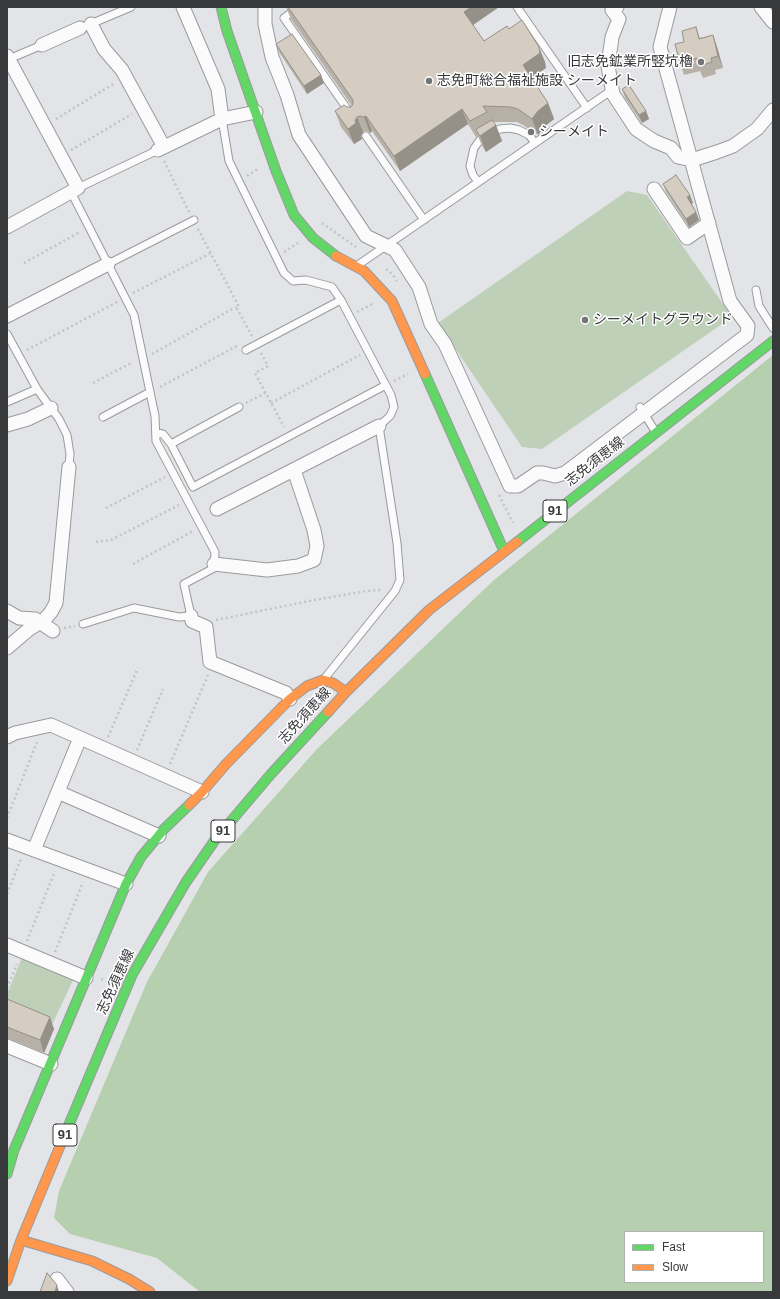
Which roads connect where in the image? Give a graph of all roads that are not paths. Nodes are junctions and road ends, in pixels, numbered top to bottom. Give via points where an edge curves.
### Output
1 (131, 7) edge
2 (183, 7) edge
3 (221, 7) edge
4 (265, 7) edge
5 (299, 7) edge
6 (516, 7) edge
7 (617, 7) edge
8 (670, 7) edge
9 (761, 7) edge
10 (773, 22) edge
11 (85, 26) junction
12 (42, 45) joint
13 (11, 57) edge
14 (612, 90) junction
15 (587, 108) junction
16 (773, 110) edge
17 (256, 112) junction
18 (354, 118) edge
19 (222, 119) junction
20 (366, 136) dead end
21 (535, 143) junction
22 (161, 148) junction
23 (692, 160) junction
24 (478, 182) junction
25 (654, 189) dead end
26 (75, 190) junction
27 (194, 220) road end
28 (424, 220) junction
29 (709, 223) junction
30 (7, 227) edge
31 (386, 246) junction
32 (108, 264) junction
33 (356, 267) junction
34 (756, 290) dead end
35 (341, 300) junction
36 (7, 316) edge
37 (773, 328) edge
38 (7, 334) edge
39 (773, 341) edge
40 (246, 350) dead end
41 (386, 385) junction
42 (37, 390) junction
43 (150, 392) junction
44 (7, 402) edge
45 (239, 407) road end
46 (640, 407) dead end
47 (51, 408) junction
48 (103, 417) dead end
49 (7, 425) edge
50 (379, 426) junction
51 (156, 432) junction
52 (656, 433) junction
53 (170, 444) junction
54 (69, 468) joint
55 (294, 470) junction
56 (218, 509) dead end
57 (504, 551) junction
58 (214, 564) junction
59 (7, 612) edge
60 (195, 620) junction
61 (40, 622) junction
62 (83, 624) road end
63 (52, 631) road end
64 (7, 648) edge
65 (323, 680) junction
66 (346, 692) junction
67 (290, 699) junction
68 (7, 737) edge
69 (80, 738) junction
70 (58, 792) junction
71 (202, 792) junction
72 (159, 836) junction
73 (7, 840) edge
74 (30, 848) junction
75 (126, 884) junction
76 (7, 945) edge
77 (87, 975) junction
78 (7, 1046) edge
79 (51, 1064) junction
80 (11, 1149) edge
81 (7, 1174) edge
82 (18, 1240) junction
83 (57, 1279) dead end
84 (7, 1281) edge
85 (67, 1292) edge
86 (150, 1292) edge

1 - 11 lane
2 - 19 street via 218,89
3 - 17 street
4 - 31 street via 265,24 272,57 299,135 366,236
5 - 18 lane via 284,18
6 - 15 lane
7 - 14 street via 612,10 619,19 612,37 608,66
8 - 23 street via 660,47
9 - 10 street
11 - 12 street
11 - 22 street via 126,76
12 - 13 lane
13 - 26 street via 61,155
14 - 15 lane
14 - 23 street via 636,129 671,148 678,157
15 - 21 lane
16 - 23 street via 757,129 733,146
17 - 19 street
17 - 33 street via 294,215 313,238
19 - 22 street
19 - 35 lane via 229,161 284,273 294,282 306,280 332,287
20 - 28 lane
21 - 24 lane
21 - 24 lane via 529,135 510,128 500,129 480,140 474,148 470,166
22 - 26 lane
23 - 29 street
24 - 28 lane
25 - 29 street via 687,238
26 - 30 street
26 - 32 lane via 89,227
27 - 32 lane
28 - 31 lane
29 - 31 street via 730,301 748,326 747,335 565,473 555,476 537,473 518,486 510,486 445,344 431,324 419,287 394,250
31 - 33 lane
32 - 36 street
32 - 43 lane via 134,315
33 - 57 street via 364,271 392,301
34 - 37 lane via 760,306
35 - 40 lane
35 - 41 lane
38 - 42 lane
39 - 52 street, 志免須恵線 / 91
41 - 50 lane via 394,407 390,416
41 - 53 lane via 194,487
42 - 44 lane
42 - 47 lane
43 - 48 lane
43 - 51 lane via 156,416
45 - 53 lane
46 - 52 lane
47 - 49 street
47 - 54 lane via 67,435
50 - 55 street
50 - 65 lane via 398,550 400,580 391,595
51 - 53 lane via 163,434
51 - 58 lane via 156,441 215,552
52 - 57 street, 志免須恵線 / 91
54 - 61 street via 56,603
55 - 56 street
55 - 58 street via 314,530 314,560 298,566 267,570
57 - 66 street, 志免須恵線 / 91 via 429,610
58 - 60 lane via 214,568 184,584
59 - 61 street via 19,618 35,619
60 - 62 lane via 134,608
60 - 67 street via 206,627 210,662 286,693
61 - 63 street
61 - 64 street
65 - 66 street
65 - 67 street via 307,686
66 - 82 street, 志免須恵線 / 91 via 215,840 186,882 132,975
67 - 71 street
68 - 69 street via 51,725
69 - 70 street
69 - 71 street
70 - 72 street
70 - 74 street
71 - 72 street
72 - 75 street via 141,857
73 - 74 street
74 - 75 street
75 - 77 street
76 - 77 street
77 - 79 street
78 - 79 street
79 - 80 street
80 - 81 street
82 - 84 street, 志免須恵線 / 91
82 - 86 street via 92,1261
83 - 85 street

